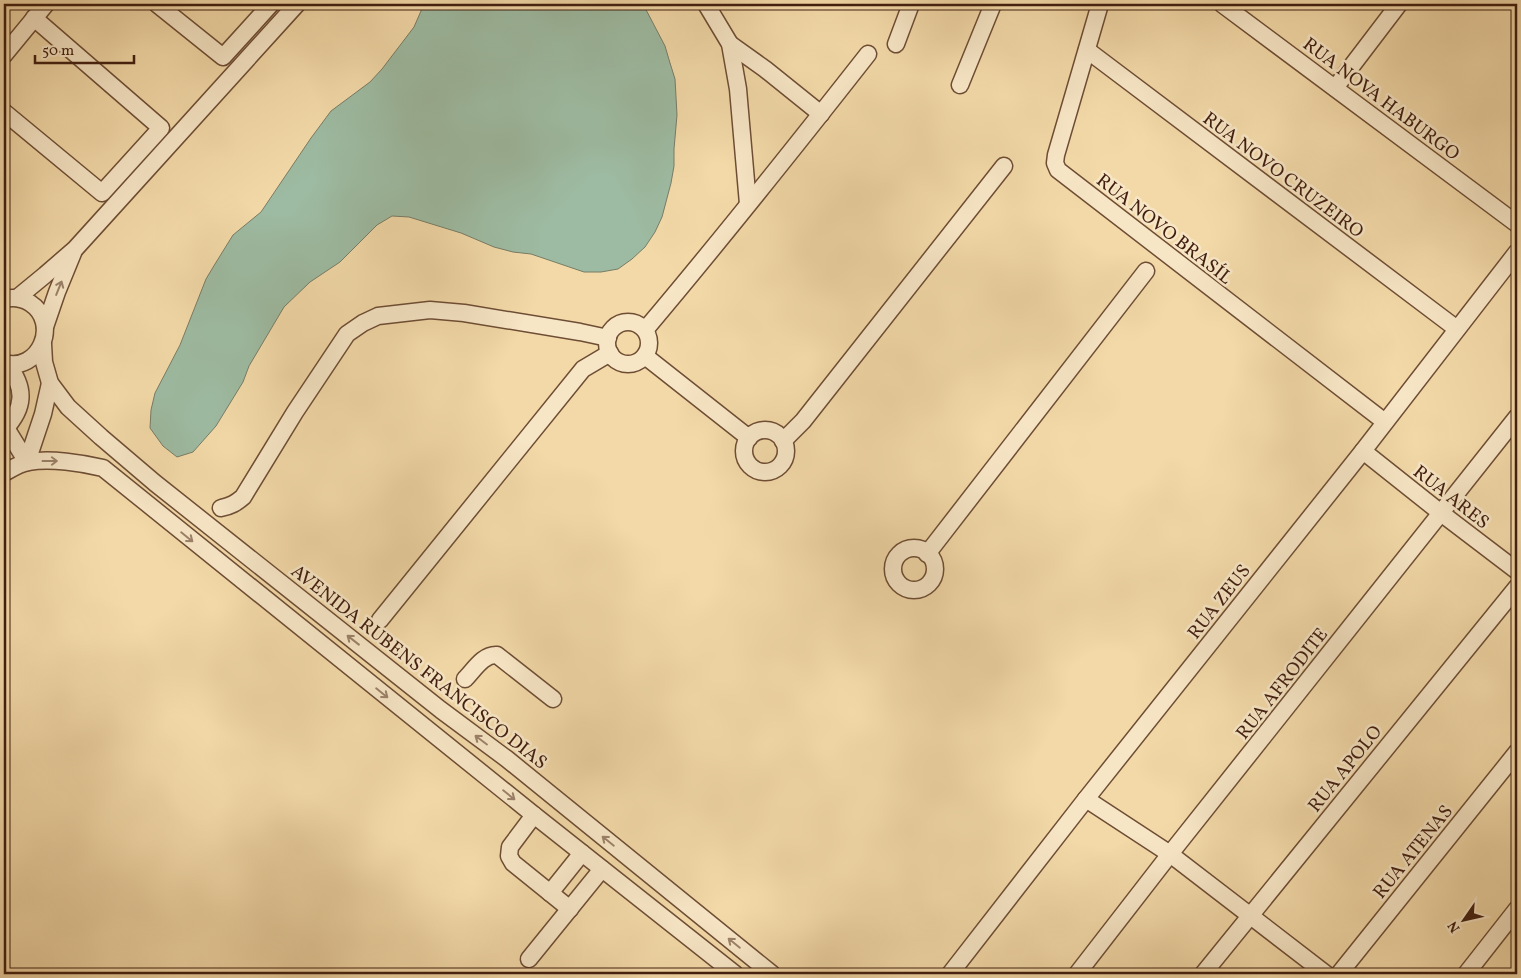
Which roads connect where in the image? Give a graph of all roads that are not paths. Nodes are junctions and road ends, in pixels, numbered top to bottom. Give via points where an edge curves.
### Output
1 (46, 4) edge
2 (158, 4) edge
3 (271, 4) edge
4 (297, 4) edge
5 (706, 4) edge
6 (911, 4) edge
7 (993, 4) edge
8 (1100, 4) edge
9 (1222, 4) edge
10 (1399, 4) edge
11 (34, 18) junction
12 (730, 44) junction
13 (896, 44) dead end
14 (1087, 50) junction
15 (868, 54) dead end
16 (4, 55) edge
17 (960, 85) dead end
18 (1335, 88) junction
19 (4, 112) edge
20 (821, 114) junction
21 (1004, 166) dead end
22 (748, 204) junction
23 (1517, 224) edge
24 (75, 248) junction
25 (1517, 252) edge
26 (1146, 271) dead end
27 (10, 298) edge
28 (45, 327) junction
29 (644, 330) junction
30 (1457, 330) junction
31 (43, 344) junction
32 (609, 346) junction
33 (645, 356) junction
34 (6, 364) edge
35 (50, 383) junction
36 (1517, 418) edge
37 (1385, 422) junction
38 (5, 429) edge
39 (749, 438) junction
40 (783, 442) junction
41 (1363, 451) junction
42 (28, 462) junction
43 (4, 473) edge
44 (221, 508) dead end
45 (1441, 513) junction
46 (927, 554) dead end
47 (1517, 571) edge
48 (1517, 587) edge
49 (380, 620) dead end
50 (466, 679) dead end
51 (553, 699) dead end
52 (1517, 752) edge
53 (1086, 799) junction
54 (534, 816) junction
55 (582, 852) junction
56 (1170, 854) junction
57 (602, 869) junction
58 (550, 893) junction
59 (570, 908) junction
60 (1517, 909) edge
61 (1249, 915) junction
62 (529, 960) dead end
63 (735, 974) edge
64 (772, 974) edge
65 (950, 974) edge
66 (1077, 974) edge
67 (1202, 974) edge
68 (1326, 974) edge
69 (1339, 974) edge
70 (1466, 974) edge

1 - 11 street
2 - 3 street via 222,57
4 - 24 street
5 - 12 street
6 - 13 street
7 - 17 street
8 - 14 street, RUA NOVO BRASÍL
9 - 18 street, RUA NOVA HABURGO
10 - 18 street
11 - 16 street
11 - 19 street via 161,128 102,193
12 - 20 street
12 - 22 street via 738,89
14 - 30 street, RUA NOVO CRUZEIRO
14 - 37 street, RUA NOVO BRASÍL via 1056,155 1058,170
15 - 20 street
18 - 23 street, RUA NOVA HABURGO
20 - 22 street
21 - 40 street
22 - 29 street
24 - 27 street via 45,276
28 -> 24 street, AVENIDA RUBENS FRANCISCO DIAS
25 - 30 street, RUA ZEUS
26 - 46 street
27 - 28 street via 32,305
28 - 31 street, AVENIDA RUBENS FRANCISCO DIAS
29 - 32 street via 634,322 620,323 610,332
29 - 33 street via 649,343
30 - 37 street, RUA ZEUS
31 - 34 street via 32,358
31 - 35 street, AVENIDA RUBENS FRANCISCO DIAS
32 - 33 street via 616,359 623,363 631,364
32 - 44 street via 571,330 464,313 430,310 378,316 347,334 243,497
32 - 49 street via 583,369
33 - 39 street
34 - 38 street via 16,376 21,399 17,413
35 - 42 street, AVENIDA RUBENS FRANCISCO DIAS
64 -> 35 street, AVENIDA RUBENS FRANCISCO DIAS via 507,759 155,483 68,407
36 - 45 street, RUA AFRODITE
37 - 41 street, RUA ZEUS
38 - 42 street
39 - 40 street via 760,431 767,431 774,432
39 - 40 street via 744,455 751,466 763,472 770,472 781,465 786,454
41 - 45 street, RUA ARES
41 - 53 street, RUA ZEUS
42 - 43 street
42 -> 54 street via 84,463 103,468
45 - 47 street, RUA ARES
45 - 56 street, RUA AFRODITE
48 - 61 street, RUA APOLO
50 - 51 street via 483,660 497,655
52 - 69 street, RUA ATENAS
53 - 56 street
53 - 65 street, RUA ZEUS
54 - 55 street
54 - 58 street via 510,847 509,856 513,863
55 - 57 street
55 - 58 street
56 - 61 street
56 - 66 street, RUA AFRODITE
57 - 59 street
57 - 63 street
58 - 59 street
59 - 62 street
60 - 70 street
61 - 67 street, RUA APOLO
61 - 68 street

